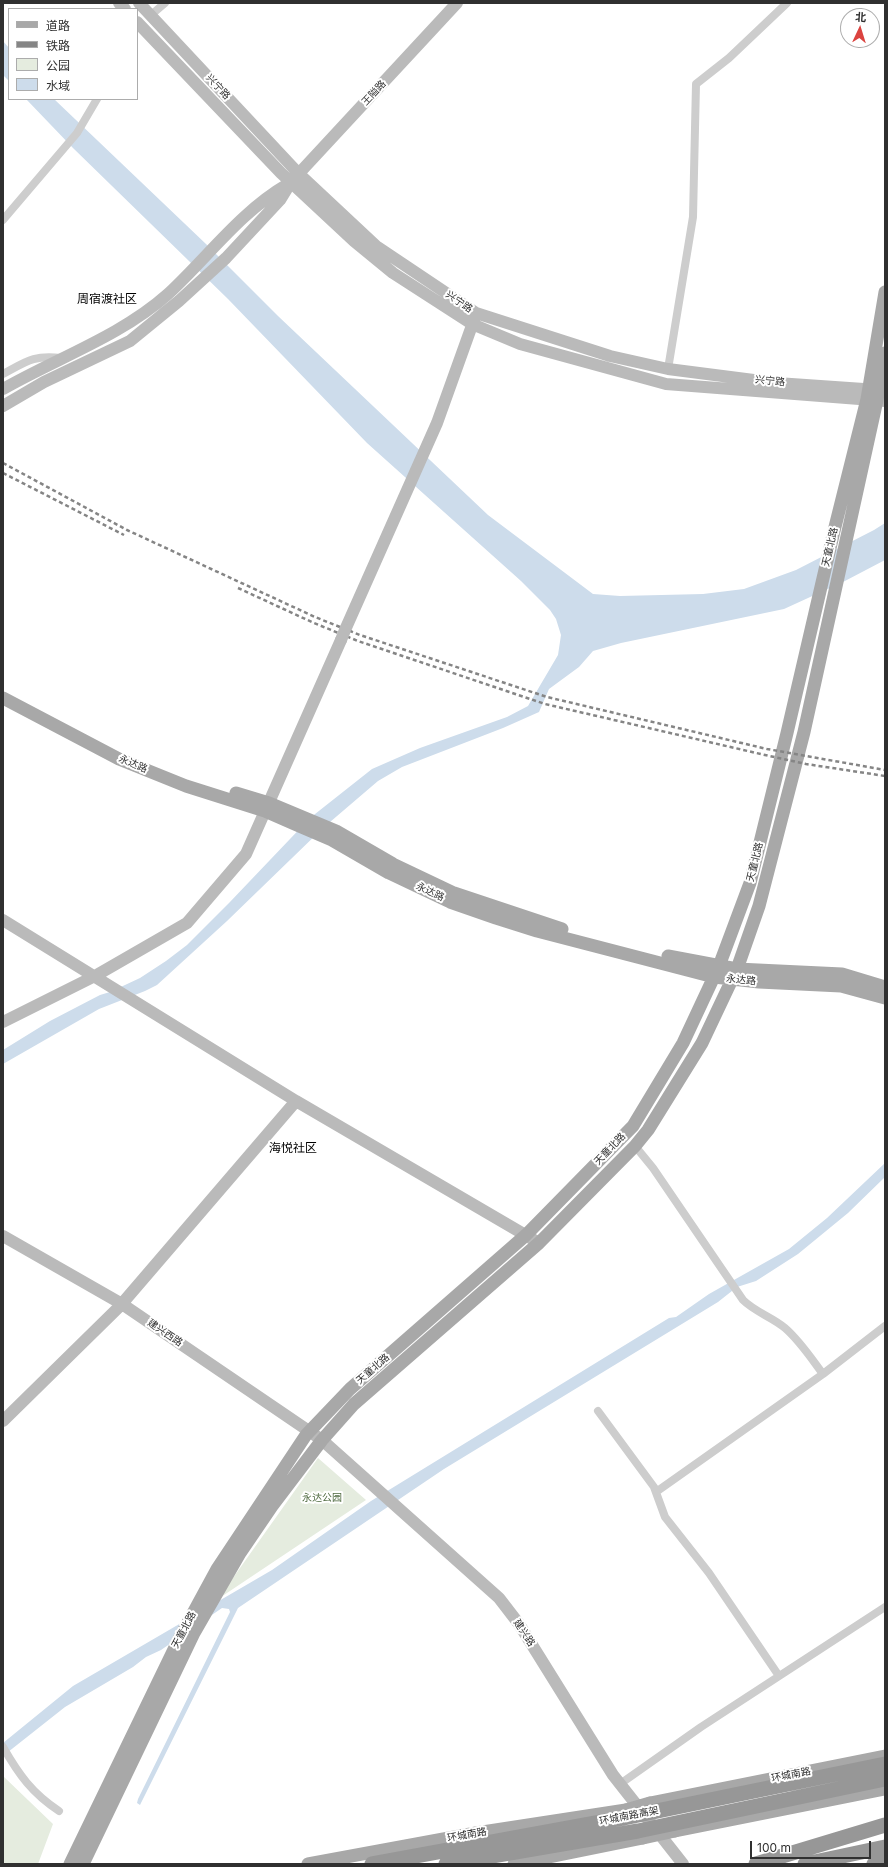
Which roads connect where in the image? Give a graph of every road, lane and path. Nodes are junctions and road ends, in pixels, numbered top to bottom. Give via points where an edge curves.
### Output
1 (139, 3) edge
2 (165, 3) edge
3 (457, 3) edge
4 (787, 3) edge
5 (152, 15) junction
6 (138, 26) edge
7 (96, 100) edge
8 (295, 178) junction
9 (3, 220) edge
10 (885, 292) edge
11 (474, 319) junction
12 (885, 353) edge
13 (61, 358) junction
14 (668, 369) junction
15 (3, 374) edge
16 (3, 389) edge
17 (877, 395) edge
18 (3, 406) edge
19 (3, 690) edge
20 (3, 698) edge
21 (267, 807) junction
22 (3, 920) edge
23 (716, 971) junction
24 (734, 974) junction
25 (100, 979) junction
26 (885, 987) edge
27 (885, 998) edge
28 (3, 1022) edge
29 (296, 1101) junction
30 (635, 1146) junction
31 (526, 1235) junction
32 (3, 1236) edge
33 (538, 1243) junction
34 (122, 1304) junction
35 (885, 1326) edge
36 (824, 1374) junction
37 (598, 1411) dead end
38 (3, 1421) edge
39 (309, 1431) junction
40 (322, 1440) junction
41 (656, 1492) junction
42 (885, 1607) edge
43 (779, 1676) junction
44 (3, 1747) edge
45 (131, 1752) junction
46 (885, 1756) edge
47 (885, 1764) edge
48 (885, 1779) edge
49 (620, 1784) junction
50 (885, 1789) edge
51 (59, 1811) dead end
52 (885, 1825) edge
53 (885, 1848) edge
54 (803, 1858) edge
55 (885, 1862) edge
56 (70, 1864) edge
57 (82, 1864) edge
58 (308, 1864) edge
59 (372, 1864) edge
60 (446, 1864) edge
61 (514, 1864) edge
62 (683, 1864) edge
63 (756, 1864) edge
64 (874, 1864) edge

1 - 5 street, 兴宁路
2 - 5 street
3 - 8 street, 王隘路
4 - 14 street via 729,58 696,84 693,216
5 - 8 street, 兴宁路
6 - 8 street, 兴宁路 via 228,120
7 - 9 street via 77,133
8 - 11 street, 兴宁路 via 354,241 392,273
8 - 13 street via 266,197 167,294 121,327
8 - 18 street via 280,200 226,258 130,341 44,382
10 - 17 main road, 天童北路
11 - 14 street, 兴宁路
11 - 17 street, 兴宁路 via 520,344 666,384
11 - 21 street via 437,423
12 - 17 main road
13 - 15 street via 43,356 28,360
13 - 16 street
14 - 17 street, 兴宁路
17 - 23 main road, 天童北路 via 831,544 750,883
17 - 24 main road, 天童北路 via 804,732 761,898
19 - 21 main road, 永达路 via 134,758
20 - 21 main road, 永达路 via 119,758 186,786
21 - 23 main road, 永达路 via 454,893 569,931
21 - 25 street via 246,854 187,923
22 - 25 street
23 - 24 main road, 永达路
23 - 31 main road, 天童北路 via 683,1043 633,1126
24 - 26 main road, 永达路 via 842,974
24 - 27 main road, 永达路 via 842,986
24 - 30 main road, 天童北路 via 702,1043 648,1130
25 - 28 street
25 - 29 street
29 - 31 street
29 - 34 street
30 - 33 main road, 天童北路
30 - 36 street via 653,1168 743,1300 751,1308 784,1327
31 - 33 street
31 - 39 main road, 天童北路 via 350,1389
32 - 34 street, 建兴西路
33 - 40 main road, 天童北路 via 354,1404
34 - 38 street
34 - 39 street, 建兴西路
35 - 36 street
36 - 41 street
37 - 41 street
39 - 40 street, 建兴西路
39 - 45 main road, 天童北路 via 221,1563 193,1612
40 - 45 main road, 天童北路 via 248,1541 212,1600
40 - 49 street, 建兴路 via 499,1598 519,1624
41 - 43 street via 665,1518 709,1573
42 - 43 street
43 - 49 street
44 - 51 street via 19,1774 31,1788 43,1801
45 - 56 main road, 天童北路
45 - 57 main road, 天童北路
46 - 58 main road, 环城南路, bridge via 626,1810 476,1832
47 - 59 highway, 环城南路高架, bridge via 623,1818
48 - 60 highway, 环城南路高架, bridge via 638,1830
49 - 62 street, 建兴路
50 - 61 main road, bridge
52 - 54 highway
53 - 54 highway
54 - 63 highway
55 - 64 highway

